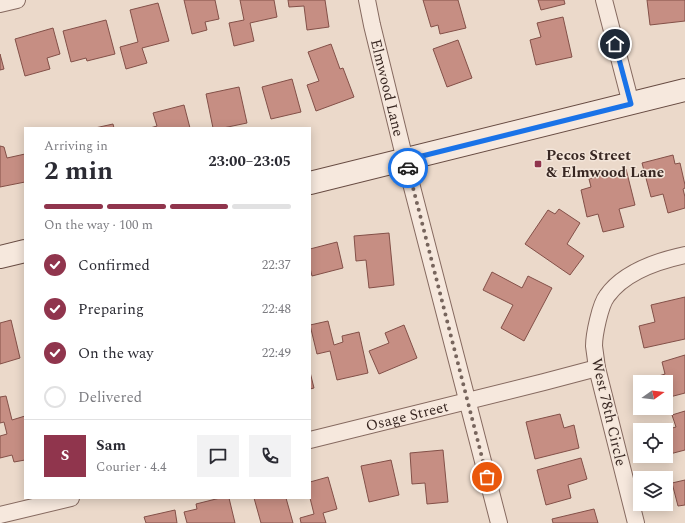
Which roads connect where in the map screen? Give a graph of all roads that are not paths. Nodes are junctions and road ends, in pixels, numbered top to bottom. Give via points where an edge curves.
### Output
1 (17, 0) edge
2 (367, 0) edge
3 (604, 0) edge
4 (0, 4) edge
5 (685, 90) edge
6 (631, 104) junction
7 (406, 160) junction
8 (311, 183) edge
9 (24, 251) edge
10 (685, 256) edge
11 (0, 257) edge
12 (597, 368) junction
13 (468, 401) junction
14 (311, 440) edge
15 (68, 499) edge
16 (0, 516) edge
17 (499, 523) edge
18 (636, 523) edge

1 - 4 street
2 - 7 street, Elmwood Lane
3 - 6 street
5 - 6 main road
6 - 7 main road
7 - 8 main road
7 - 13 street, Elmwood Lane
9 - 11 main road
10 - 12 street, West 78th Circle via 650,265 627,277 607,296 598,318 594,345
12 - 13 street, Osage Street
12 - 18 street, West 78th Circle
13 - 14 street, Osage Street
13 - 17 street, Elmwood Lane
15 - 16 street

